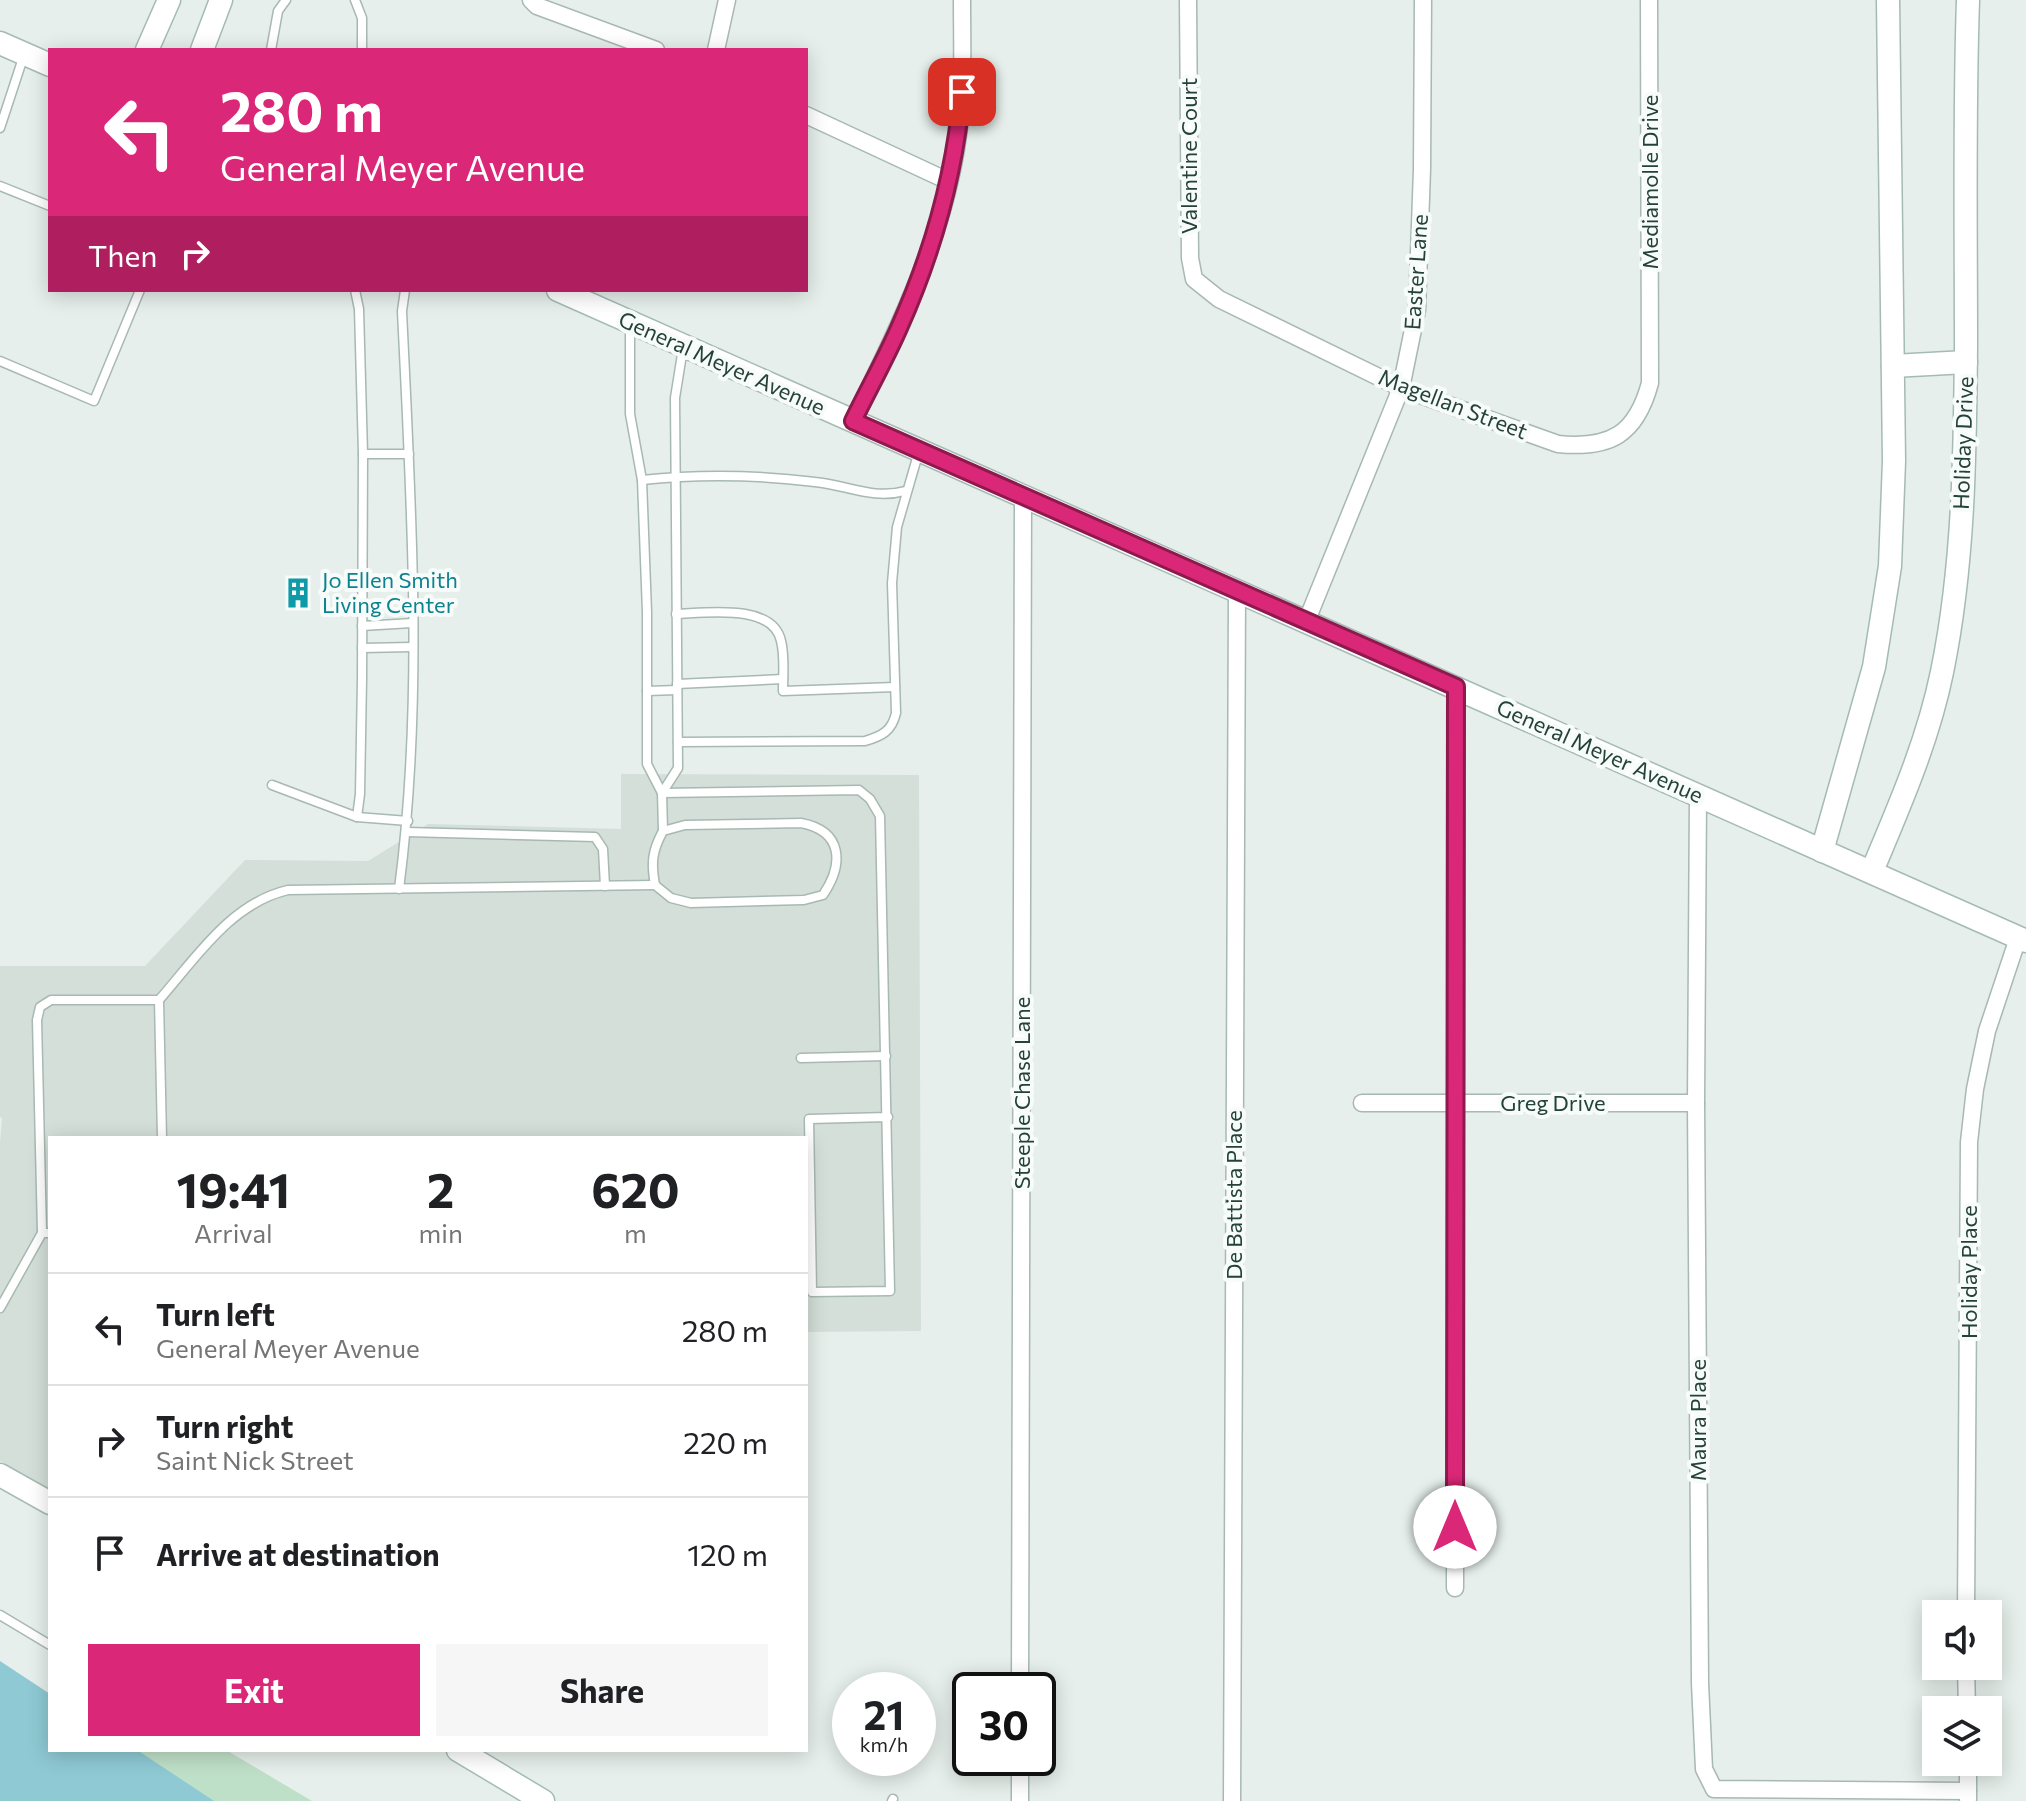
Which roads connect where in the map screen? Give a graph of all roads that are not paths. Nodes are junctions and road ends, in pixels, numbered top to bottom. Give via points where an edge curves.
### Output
1 (169, 0) edge
2 (221, 0) edge
3 (286, 0) edge
4 (355, 0) edge
5 (531, 0) edge
6 (727, 0) edge
7 (962, 0) edge
8 (1188, 0) edge
9 (1423, 0) edge
10 (1649, 0) edge
11 (1888, 0) edge
12 (1968, 0) edge
13 (1985, 0) edge
14 (1966, 38) junction
15 (0, 43) edge
16 (148, 48) edge
17 (203, 48) edge
18 (271, 48) edge
19 (362, 48) edge
20 (651, 48) edge
21 (716, 48) edge
22 (24, 54) junction
23 (48, 64) edge
24 (808, 116) edge
25 (0, 128) edge
26 (948, 181) junction
27 (0, 186) edge
28 (48, 205) edge
29 (139, 292) edge
30 (355, 292) edge
31 (405, 292) edge
32 (562, 292) edge
33 (1219, 299) joint
34 (630, 322) junction
35 (683, 346) junction
36 (0, 361) edge
37 (1966, 362) junction
38 (1651, 365) joint
39 (1893, 366) junction
40 (1401, 388) junction
41 (853, 421) junction
42 (919, 450) junction
43 (363, 454) junction
44 (409, 454) junction
45 (674, 476) junction
46 (642, 480) junction
47 (905, 491) junction
48 (1023, 496) junction
49 (1237, 590) junction
50 (676, 614) junction
51 (1307, 620) junction
52 (412, 623) junction
53 (362, 626) junction
54 (412, 647) junction
55 (362, 648) junction
56 (783, 679) junction
57 (677, 687) junction
58 (895, 687) junction
59 (1456, 687) junction
60 (647, 691) junction
61 (678, 742) junction
62 (272, 785) dead end
63 (662, 793) junction
64 (1698, 795) junction
65 (357, 817) junction
66 (408, 821) junction
67 (663, 831) junction
68 (407, 832) junction
69 (1822, 851) junction
70 (1872, 871) junction
71 (655, 885) junction
72 (605, 886) junction
73 (399, 889) junction
74 (2022, 939) edge
75 (159, 1000) junction
76 (886, 1056) junction
77 (801, 1058) dead end
78 (1362, 1103) dead end
79 (1457, 1103) junction
80 (1696, 1103) junction
81 (888, 1117) junction
82 (162, 1136) edge
83 (46, 1233) edge
84 (0, 1308) edge
85 (0, 1475) edge
86 (48, 1502) edge
87 (1455, 1588) dead end
88 (1966, 1600) edge
89 (0, 1615) edge
90 (48, 1644) edge
91 (1020, 1672) edge
92 (461, 1752) edge
93 (1020, 1776) edge
94 (1968, 1796) edge
95 (543, 1801) edge
96 (1020, 1801) edge
97 (1232, 1801) edge

1 - 16 street
2 - 17 street
3 - 18 lane via 278,11
4 - 19 lane via 362,18
5 - 20 street
6 - 21 street
7 - 26 street via 962,92
8 - 33 street, Valentine Court via 1190,258 1194,279
9 - 40 street, Easter Lane via 1417,310
10 - 38 street, Mediamolle Drive
11 - 39 street
12 - 14 street, Holiday Drive
13 - 14 street
14 - 37 street, Holiday Drive
15 - 22 street
22 - 23 street
22 - 25 lane
24 - 26 street
26 - 41 street via 899,329
27 - 28 lane
29 - 36 lane via 94,401
30 - 43 lane
31 - 44 lane
32 - 34 street, General Meyer Avenue
33 - 40 street, Magellan Street
34 - 35 street, General Meyer Avenue
34 - 46 lane via 630,414
35 - 41 street, General Meyer Avenue
35 - 45 lane via 675,398
37 - 39 street
37 - 70 street, Holiday Drive via 1959,554 1942,673 1916,761
38 - 40 street, Magellan Street via 1646,400 1632,424 1611,441 1583,447 1558,444
39 - 69 street via 1886,599 1874,667
40 - 51 street, Easter Lane
41 - 42 street, General Meyer Avenue
42 - 47 lane
42 - 48 street, General Meyer Avenue
43 - 44 lane
43 - 53 lane
44 - 52 lane
45 - 46 lane
45 - 47 lane via 818,482 870,495
45 - 50 lane
46 - 60 lane
47 - 58 lane via 892,583
48 - 49 street, General Meyer Avenue
48 - 91 street, Steeple Chase Lane
49 - 51 street, General Meyer Avenue
49 - 97 street, De Battista Place
50 - 56 lane via 759,615 775,625
50 - 57 lane
51 - 59 street, General Meyer Avenue
52 - 53 lane
52 - 54 lane
53 - 55 lane
54 - 55 lane
54 - 66 lane
55 - 65 lane
56 - 57 lane
56 - 58 lane via 783,691
57 - 60 lane
57 - 61 lane
58 - 61 lane via 893,724 883,736 865,741
59 - 64 street, General Meyer Avenue
59 - 79 street
60 - 63 lane via 647,764
61 - 63 lane via 678,768
62 - 65 lane
63 - 67 lane
63 - 76 lane via 859,790 870,799 880,816
64 - 69 street, General Meyer Avenue
64 - 80 street, Maura Place
65 - 66 lane
66 - 68 lane
67 - 71 lane via 653,849
67 - 71 lane via 685,825 817,827 831,839 837,856 835,878 823,895 804,900 691,903 671,898
68 - 72 lane via 595,837 603,849
68 - 73 lane
69 - 70 street, General Meyer Avenue
70 - 74 street, General Meyer Avenue
71 - 72 lane
72 - 73 lane
73 - 75 lane via 288,890 253,903 233,917
74 - 88 street, Holiday Place via 1987,1031 1969,1142
75 - 82 lane
75 - 83 lane via 51,1000 40,1007
76 - 77 lane
76 - 81 lane
78 - 79 street, Greg Drive
79 - 80 street, Greg Drive
79 - 87 street
80 - 94 street, Maura Place via 1704,1769 1714,1789
81 - 81 lane via 890,1291 812,1292 809,1119
83 - 84 lane
85 - 86 street
89 - 90 lane
92 - 95 street
93 - 96 street

